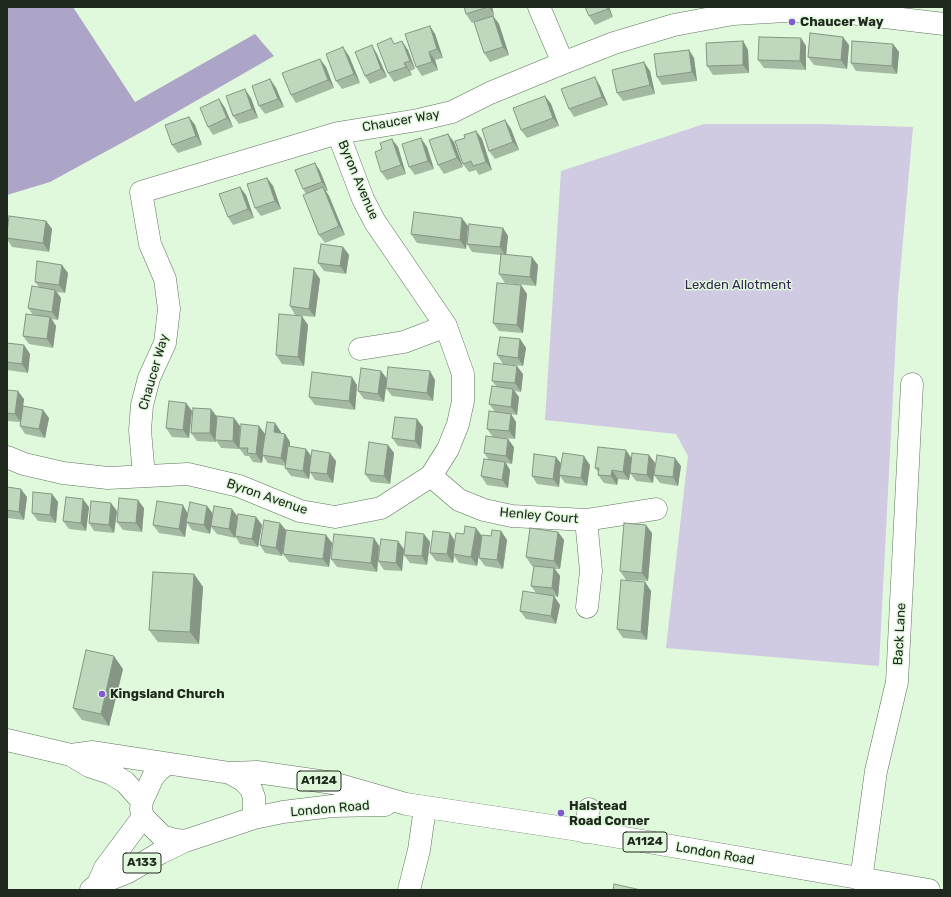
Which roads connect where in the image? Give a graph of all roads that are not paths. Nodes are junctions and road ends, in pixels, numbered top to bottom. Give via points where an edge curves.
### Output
1 (539, 7) edge
2 (944, 24) edge
3 (562, 63) junction
4 (338, 133) junction
5 (446, 326) junction
6 (360, 349) dead end
7 (912, 384) dead end
8 (7, 456) edge
9 (144, 476) junction
10 (431, 476) junction
11 (656, 509) dead end
12 (586, 520) junction
13 (587, 607) dead end
14 (7, 740) edge
15 (71, 755) junction
16 (166, 764) junction
17 (230, 773) junction
18 (416, 806) junction
19 (142, 809) junction
20 (589, 809) dead end
21 (254, 818) junction
22 (585, 832) junction
23 (185, 841) junction
24 (861, 880) junction
25 (94, 887) edge
26 (885, 887) edge
27 (409, 890) edge
28 (929, 890) edge

1 - 3 street
2 - 3 street, Chaucer Way via 842,12 786,11 733,14 674,25 614,43
3 - 4 street, Chaucer Way via 452,112
4 - 5 street, Byron Avenue via 363,199 375,222
4 - 9 street, Chaucer Way via 141,192 150,244 165,279 169,310 165,343 149,378 142,405 140,430
5 - 6 street via 404,342
5 - 10 street, Byron Avenue via 463,374 463,401 458,424 448,449
7 - 24 street, Back Lane via 897,682 876,771
8 - 9 street, Byron Avenue via 24,464 63,473 108,478
9 - 10 street, Byron Avenue via 188,474 214,479 239,486 300,511 335,517 381,508
10 - 12 street, Henley Court via 459,500 484,510 512,516
11 - 12 street, Henley Court
12 - 13 street, Henley Court via 591,571
14 - 15 street
15 - 16 street via 93,752 148,759
15 - 19 street via 125,782
16 - 17 street
16 - 19 street via 153,777
17 - 18 street, London Road / A1124 via 257,772 333,783
17 - 21 street via 244,781 251,789 254,797
18 - 21 street, London Road / A1124 via 332,806
18 - 22 street, London Road / A1124
18 - 27 street via 419,850
19 - 23 street via 162,836
19 - 25 street, A133
20 - 22 street
21 - 23 street
22 - 24 street, London Road / A1124
23 - 25 street, A133
24 - 26 street, London Road / A1124
26 - 28 street, London Road / A1124

